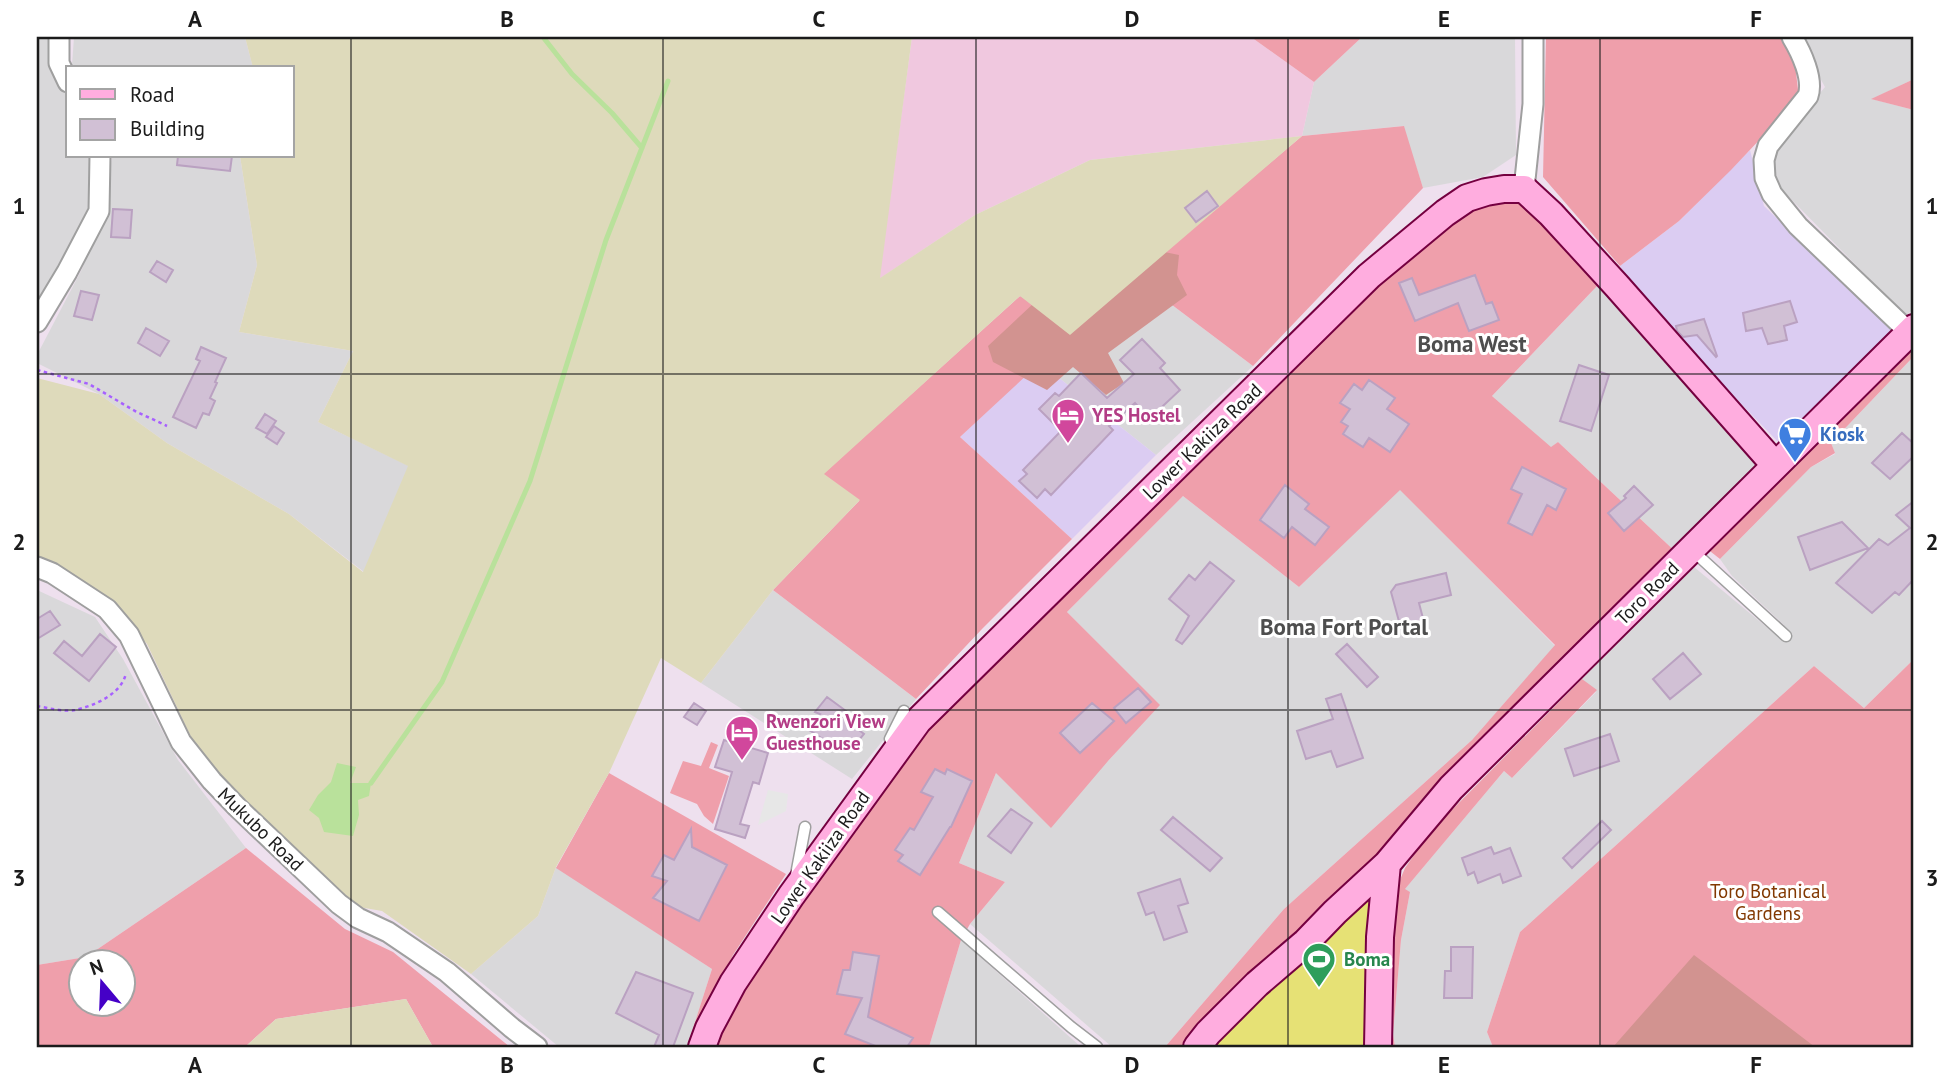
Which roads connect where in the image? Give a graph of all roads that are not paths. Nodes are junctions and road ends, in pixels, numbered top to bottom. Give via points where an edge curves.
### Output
1 (59, 37) edge
2 (1533, 37) edge
3 (1792, 37) edge
4 (66, 78) edge
5 (100, 158) edge
6 (1524, 189) junction
7 (37, 322) edge
8 (1912, 331) edge
9 (1775, 465) junction
10 (1692, 549) junction
11 (37, 567) edge
12 (1786, 636) dead end
13 (904, 712) dead end
14 (862, 796) junction
15 (805, 827) dead end
16 (1387, 863) junction
17 (791, 896) junction
18 (938, 912) dead end
19 (537, 1047) edge
20 (702, 1047) edge
21 (1097, 1047) edge
22 (1197, 1047) edge
23 (1378, 1047) edge

1 - 4 street via 59,63
2 - 6 street via 1533,104
3 - 8 street via 1810,90 1768,146 1765,178 1798,226
5 - 7 street via 99,211
6 - 9 main road via 1617,286
6 - 14 main road, Lower Kakiiza Road via 1495,190 1467,198 1369,276 918,721
8 - 9 main road, Toro Road
9 - 10 main road, Toro Road
10 - 12 lane
10 - 16 main road, Toro Road via 1451,788
11 - 19 street, Mukubo Road via 107,610 129,635 181,742 237,807 339,904 447,972
13 - 14 lane
14 - 17 main road, Lower Kakiiza Road
15 - 17 lane
16 - 22 main road, Toro Road via 1257,984
16 - 23 main road
17 - 20 main road, Lower Kakiiza Road via 733,982
18 - 21 lane

